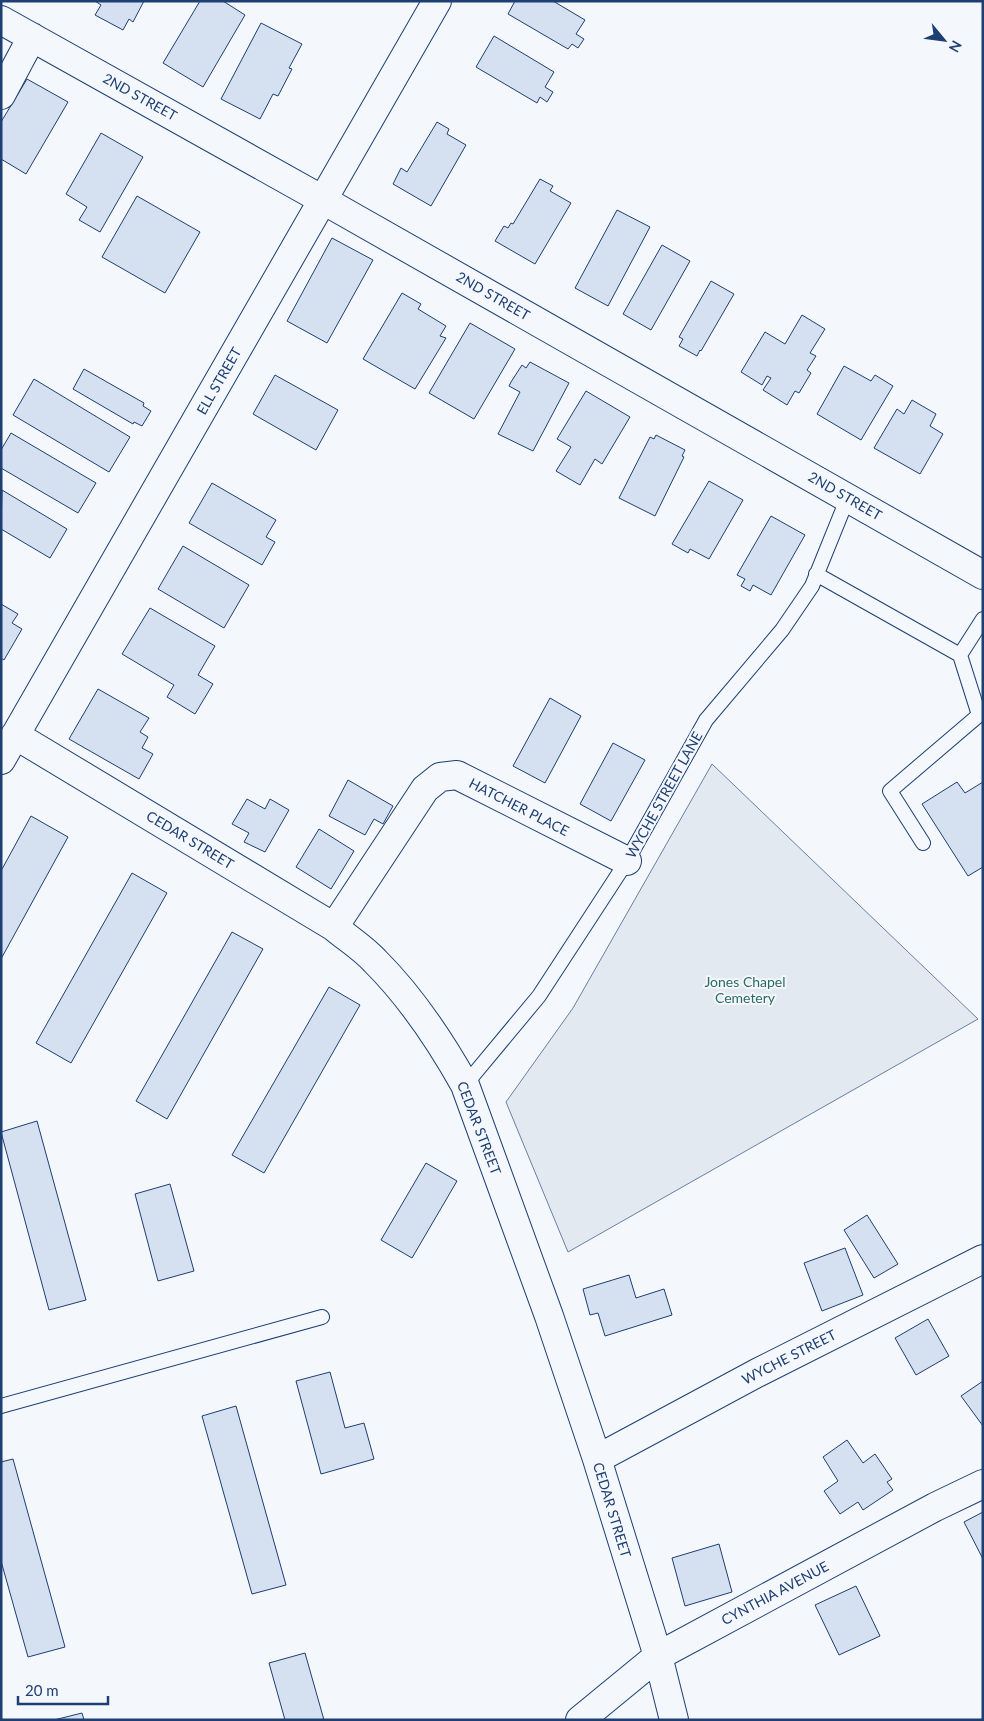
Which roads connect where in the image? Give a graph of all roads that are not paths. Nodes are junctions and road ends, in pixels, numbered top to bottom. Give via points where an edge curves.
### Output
1 (437, 1) edge
2 (1, 20) edge
3 (32, 37) junction
4 (1, 95) edge
5 (323, 200) junction
6 (848, 497) junction
7 (816, 574) junction
8 (983, 575) edge
9 (983, 620) edge
10 (960, 655) junction
11 (15, 735) junction
12 (1, 760) edge
13 (923, 843) dead end
14 (627, 861) junction
15 (334, 926) junction
16 (465, 1086) junction
17 (983, 1259) edge
18 (322, 1316) dead end
19 (1, 1406) edge
20 (596, 1459) junction
21 (983, 1484) edge
22 (658, 1656) junction
23 (580, 1720) edge
24 (674, 1720) edge

1 - 5 street, ELL STREET
2 - 3 street, 2ND STREET
3 - 4 street
3 - 5 street, 2ND STREET
5 - 6 street, 2ND STREET
5 - 11 street, ELL STREET
6 - 7 lane, WYCHE STREET LANE
6 - 8 street, 2ND STREET
7 - 10 lane
7 - 14 lane, WYCHE STREET LANE via 812,586 782,630 706,720
9 - 10 lane
10 - 13 lane via 979,714 890,791
11 - 12 street, ELL STREET
11 - 15 street, CEDAR STREET
14 - 15 street, HATCHER PLACE via 456,775 440,777 425,789
14 - 16 lane, WYCHE STREET LANE via 539,996
15 - 16 street, CEDAR STREET via 375,961 414,1006 447,1053
16 - 20 street, CEDAR STREET via 549,1316
17 - 20 street, WYCHE STREET via 756,1373
18 - 19 lane
20 - 22 street, CEDAR STREET
21 - 22 street, CYNTHIA AVENUE
22 - 23 street, CYNTHIA AVENUE
22 - 24 street, CEDAR STREET

